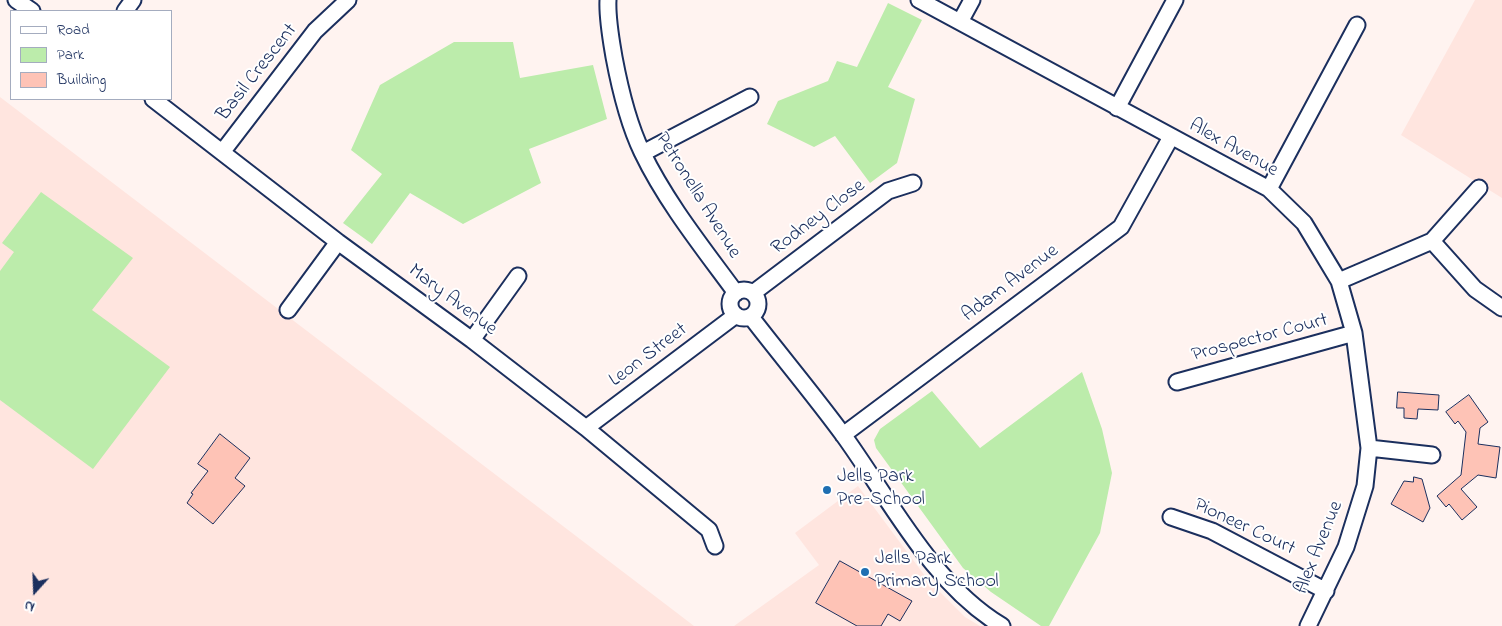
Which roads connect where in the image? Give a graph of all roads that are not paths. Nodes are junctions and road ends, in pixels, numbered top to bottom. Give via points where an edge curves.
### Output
1 (16, 0) edge
2 (348, 0) edge
3 (608, 0) edge
4 (919, 0) edge
5 (972, 0) edge
6 (1175, 0) edge
7 (31, 10) edge
8 (960, 22) junction
9 (1357, 25) dead end
10 (750, 96) dead end
11 (154, 100) edge
12 (1118, 108) junction
13 (1171, 137) junction
14 (223, 151) junction
15 (642, 153) junction
16 (913, 183) dead end
17 (1479, 188) dead end
18 (1268, 189) junction
19 (338, 242) junction
20 (1432, 242) junction
21 (518, 276) dead end
22 (1339, 281) junction
23 (753, 292) junction
24 (736, 293) junction
25 (1502, 308) edge
26 (288, 310) dead end
27 (743, 316) junction
28 (1354, 334) junction
29 (472, 340) junction
30 (1177, 382) dead end
31 (586, 428) junction
32 (843, 435) junction
33 (1370, 448) junction
34 (1432, 455) dead end
35 (1171, 516) dead end
36 (714, 546) dead end
37 (1326, 591) junction
38 (1002, 626) edge
39 (1308, 626) edge

1 - 7 street
2 - 14 street, Basil Crescent via 315,31
3 - 15 street, Petronella Avenue via 617,75
4 - 8 street, Alex Avenue
5 - 8 street
6 - 12 street
8 - 12 street, Alex Avenue
9 - 18 street
10 - 15 street
11 - 14 street, Mary Avenue
12 - 13 street, Alex Avenue
13 - 18 street, Alex Avenue
13 - 32 street, Adam Avenue via 1121,227
14 - 19 street, Mary Avenue
15 - 24 street, Petronella Avenue via 675,207
16 - 23 street, Rodney Close via 888,191
17 - 20 street
18 - 22 street, Alex Avenue via 1304,223
19 - 26 street
19 - 29 street, Mary Avenue
20 - 22 street
20 - 25 street via 1475,290
21 - 29 street
22 - 28 street, Alex Avenue
23 - 24 street via 741,290
23 - 27 street via 758,306
24 - 27 street via 730,304
27 - 31 street, Leon Street
27 - 32 street
28 - 30 street, Prospector Court
28 - 33 street, Alex Avenue
29 - 31 street, Mary Avenue
31 - 36 street, Mary Avenue via 709,530
32 - 38 street via 944,580 981,614
33 - 34 street
33 - 37 street, Alex Avenue via 1365,486 1346,547
35 - 37 street, Pioneer Court via 1212,531
37 - 39 street, Alex Avenue

